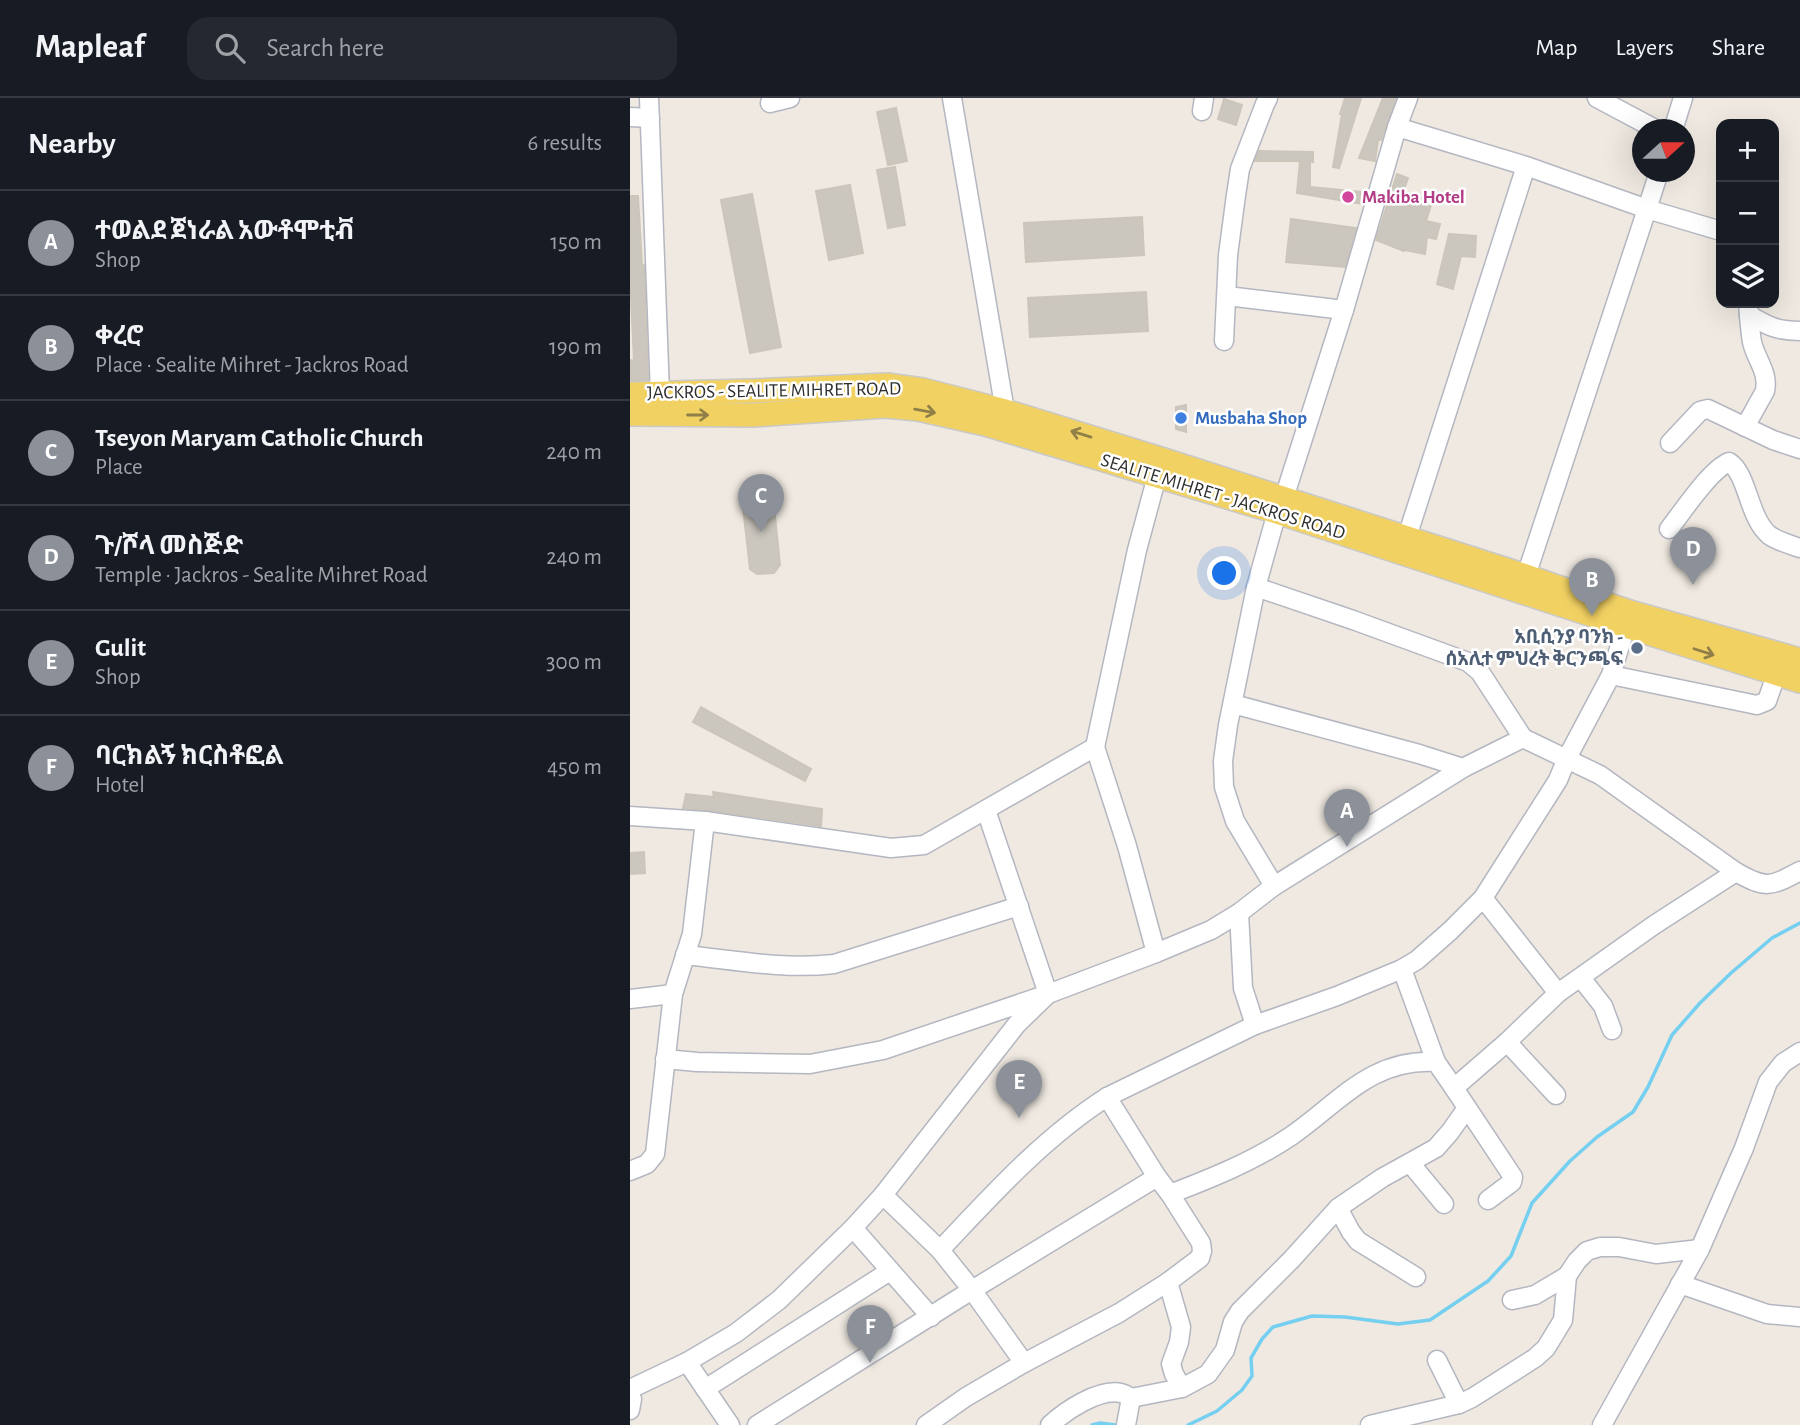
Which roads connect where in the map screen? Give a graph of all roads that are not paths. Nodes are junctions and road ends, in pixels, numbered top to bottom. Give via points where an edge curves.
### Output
1 (649, 98) edge
2 (790, 98) edge
3 (952, 98) edge
4 (1268, 98) edge
5 (1408, 98) edge
6 (1597, 98) edge
7 (1683, 98) edge
8 (770, 103) dead end
9 (630, 117) edge
10 (650, 118) junction
11 (1636, 119) edge
12 (1676, 119) edge
13 (1397, 127) junction
14 (1526, 166) junction
15 (1656, 182) edge
16 (1647, 209) junction
17 (1716, 230) edge
18 (1227, 296) junction
19 (1748, 309) edge
20 (1344, 310) junction
21 (1800, 331) edge
22 (1224, 341) dead end
23 (751, 391) junction
24 (630, 394) edge
25 (660, 394) junction
26 (1005, 411) junction
27 (630, 414) edge
28 (753, 415) junction
29 (1745, 426) junction
30 (1670, 443) dead end
31 (1800, 449) edge
32 (1157, 475) junction
33 (1280, 505) junction
34 (1669, 528) dead end
35 (1407, 537) junction
36 (1800, 548) edge
37 (1526, 576) junction
38 (1256, 587) junction
39 (1626, 626) junction
40 (1800, 660) edge
41 (1611, 675) junction
42 (1776, 675) junction
43 (1800, 681) edge
44 (1233, 704) junction
45 (1523, 738) junction
46 (1095, 747) junction
47 (1567, 758) junction
48 (1463, 768) junction
49 (986, 810) junction
50 (630, 816) edge
51 (705, 821) junction
52 (1800, 871) edge
53 (1736, 872) junction
54 (1274, 886) junction
55 (1483, 898) junction
56 (1019, 906) junction
57 (1239, 914) junction
58 (1156, 953) junction
59 (685, 955) junction
60 (1402, 969) junction
61 (1581, 978) junction
62 (1558, 993) junction
63 (673, 994) junction
64 (1048, 994) junction
65 (630, 999) edge
66 (1255, 1025) junction
67 (1612, 1030) dead end
68 (1507, 1042) junction
69 (1800, 1052) edge
70 (665, 1059) junction
71 (1436, 1062) junction
72 (1454, 1088) junction
73 (1556, 1095) dead end
74 (1107, 1097) junction
75 (1467, 1108) junction
76 (1410, 1163) junction
77 (630, 1171) edge
78 (1157, 1177) junction
79 (1170, 1194) junction
80 (883, 1195) junction
81 (1488, 1200) dead end
82 (1444, 1204) dead end
83 (1338, 1208) junction
84 (853, 1228) junction
85 (1700, 1249) junction
86 (940, 1250) junction
87 (890, 1271) junction
88 (1567, 1276) junction
89 (1416, 1277) dead end
90 (1168, 1282) junction
91 (1680, 1284) junction
92 (972, 1290) junction
93 (1512, 1300) dead end
94 (931, 1317) junction
95 (1800, 1317) edge
96 (1437, 1360) dead end
97 (687, 1362) junction
98 (1024, 1363) junction
99 (1182, 1388) junction
100 (630, 1389) edge
101 (705, 1389) junction
102 (630, 1395) edge
103 (1459, 1404) junction
104 (630, 1410) edge
105 (1128, 1412) edge
106 (730, 1425) edge
107 (757, 1425) edge
108 (926, 1425) edge
109 (1050, 1425) edge
110 (1370, 1425) edge
111 (1602, 1425) edge

1 - 10 street
2 - 8 street
3 - 26 street
4 - 18 street via 1240,169
5 - 13 street
6 - 11 street
7 - 12 street
9 - 10 street
10 - 25 street
13 - 14 street
13 - 20 street
14 - 16 street
14 - 35 street
15 - 16 street
16 - 17 street
16 - 37 street
18 - 20 street
18 - 22 street
19 - 21 street via 1770,327
19 - 29 street via 1752,345 1766,385
20 - 33 street
23 - 25 main road, JACKROS - SEALITE MIHRET ROAD
23 - 26 main road, JACKROS - SEALITE MIHRET ROAD via 887,385
23 - 28 main road
24 - 25 main road, JACKROS - SEALITE MIHRET ROAD
33 -> 26 main road, JACKROS - SEALITE MIHRET ROAD
27 -> 28 main road, SEALITE MIHRET - JACKROS ROAD
28 -> 32 main road, SEALITE MIHRET - JACKROS ROAD via 885,406 918,409
29 - 30 street via 1708,409 1700,411
29 - 31 street
32 - 33 main road, SEALITE MIHRET - JACKROS ROAD
32 - 46 street
33 - 35 main road, JACKROS - SEALITE MIHRET ROAD
33 - 38 street
33 - 39 main road, SEALITE MIHRET - JACKROS ROAD
34 - 36 street via 1702,486 1729,462 1738,470 1769,535
35 - 37 main road, JACKROS - SEALITE MIHRET ROAD
37 - 40 main road, JACKROS - SEALITE MIHRET ROAD
38 - 44 street
38 - 45 street via 1468,662 1480,672
39 - 41 street
39 -> 42 main road, SEALITE MIHRET - JACKROS ROAD
41 - 42 street via 1757,705 1767,701
41 - 47 street
42 - 43 main road, SEALITE MIHRET - JACKROS ROAD
44 - 48 street
44 - 54 street via 1223,761 1224,788 1235,821
45 - 47 street
45 - 48 street
46 - 49 street
46 - 58 street
47 - 53 street via 1622,789
47 - 55 street via 1558,780
48 - 54 street
49 - 51 street via 924,845 891,848
49 - 56 street
50 - 51 street
51 - 59 street via 692,934
52 - 53 street via 1771,885
53 - 61 street
54 - 57 street
55 - 60 street via 1418,960
55 - 62 street
56 - 59 street via 834,964 788,966
56 - 64 street
57 - 58 street
57 - 66 street via 1243,988
58 - 64 street
59 - 63 street
60 - 66 street
60 - 71 street
61 - 62 street
61 - 67 street via 1603,1006
62 - 68 street
63 - 65 street
63 - 70 street
64 - 70 street via 883,1050 810,1064
64 - 80 street via 1017,1024
66 - 74 street
68 - 72 street
68 - 73 street
69 - 85 street via 1783,1063 1768,1082
70 - 77 street via 655,1154 647,1164
71 - 72 street
71 - 79 street via 1405,1064 1377,1073 1291,1136 1248,1161
72 - 75 street
74 - 78 street
74 - 86 street via 1084,1111 1019,1168
75 - 76 street via 1436,1148
75 - 81 street via 1513,1180
76 - 82 street
76 - 83 street
78 - 79 street
78 - 92 street
79 - 90 street via 1202,1251
80 - 84 street
80 - 86 street
83 - 89 street via 1358,1241
83 - 99 street via 1240,1311 1225,1350 1208,1374
84 - 87 street
84 - 97 street via 779,1300
85 - 88 street via 1656,1254 1600,1247 1587,1251
85 - 91 street
86 - 92 street
87 - 94 street
87 - 101 street
88 - 93 street via 1535,1295
88 - 103 street via 1563,1320 1546,1348
90 - 98 street
90 - 99 street via 1181,1327 1171,1364
91 - 95 street via 1767,1314
91 - 111 street
92 - 94 street
92 - 98 street
94 - 107 street
96 - 103 street
97 - 100 street
97 - 101 street
98 - 108 street
99 - 105 street
101 - 106 street
102 - 104 street
103 - 110 street
105 - 109 street via 1121,1393 1108,1393 1065,1412

